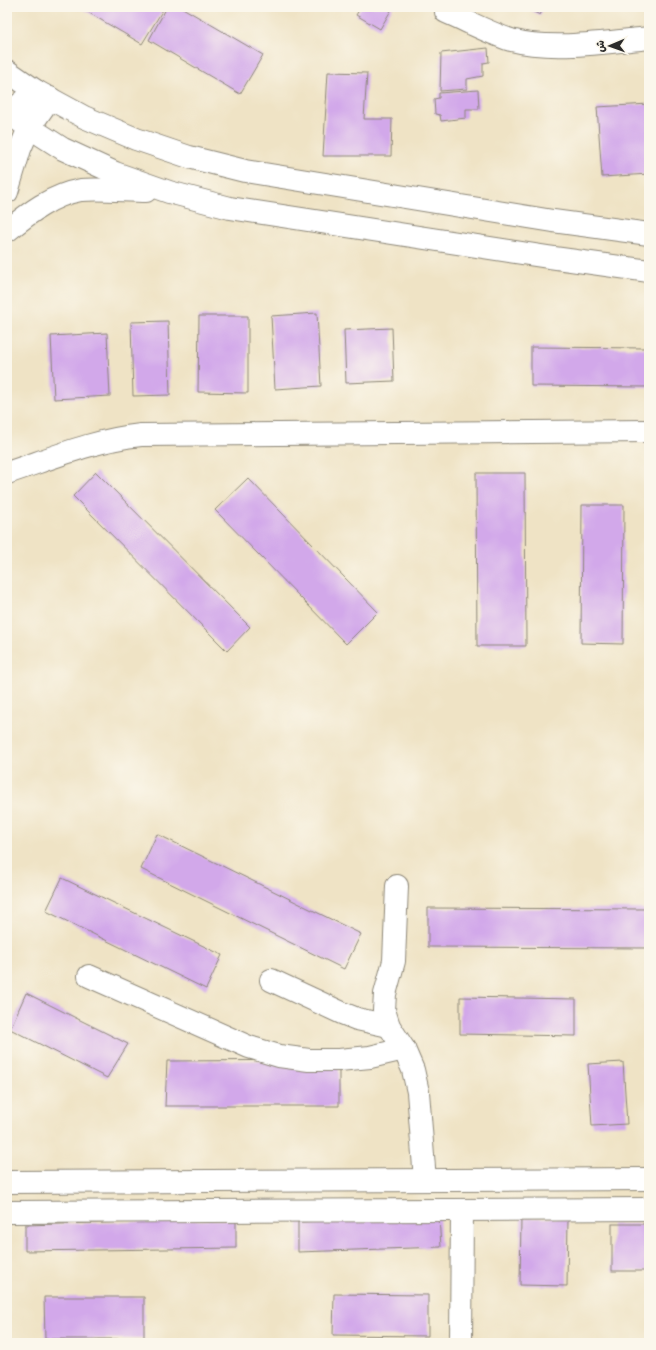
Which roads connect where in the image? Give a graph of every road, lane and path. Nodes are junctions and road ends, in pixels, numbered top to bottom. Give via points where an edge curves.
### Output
1 (446, 12) dead end
2 (649, 38) edge
3 (7, 71) edge
4 (43, 95) junction
5 (7, 114) edge
6 (29, 128) junction
7 (7, 192) edge
8 (169, 192) junction
9 (7, 231) edge
10 (649, 234) edge
11 (649, 271) edge
12 (649, 431) edge
13 (7, 473) edge
14 (397, 886) dead end
15 (89, 976) dead end
16 (271, 980) dead end
17 (389, 1026) junction
18 (404, 1049) junction
19 (649, 1179) edge
20 (425, 1180) junction
21 (7, 1182) edge
22 (649, 1209) edge
23 (462, 1210) junction
24 (7, 1212) edge
25 (461, 1343) edge

1 - 2 main road via 511,40 530,44 568,45
3 - 4 main road
4 - 5 main road
4 - 6 main road
4 - 10 main road via 84,117 136,139 190,157 245,171
5 - 6 main road
6 - 7 main road
6 - 8 main road via 82,158
8 - 9 main road via 81,190 53,199
8 - 11 main road via 230,208
12 - 13 main road via 141,435 99,442
14 - 17 main road via 394,961 385,994 384,1010
15 - 18 main road via 249,1048 279,1056 309,1060 340,1060 370,1057
16 - 17 main road via 342,1014
17 - 18 main road
18 - 20 main road via 413,1070 418,1092
19 - 20 main road
20 - 21 main road
22 - 23 main road
23 - 24 main road
23 - 25 main road

